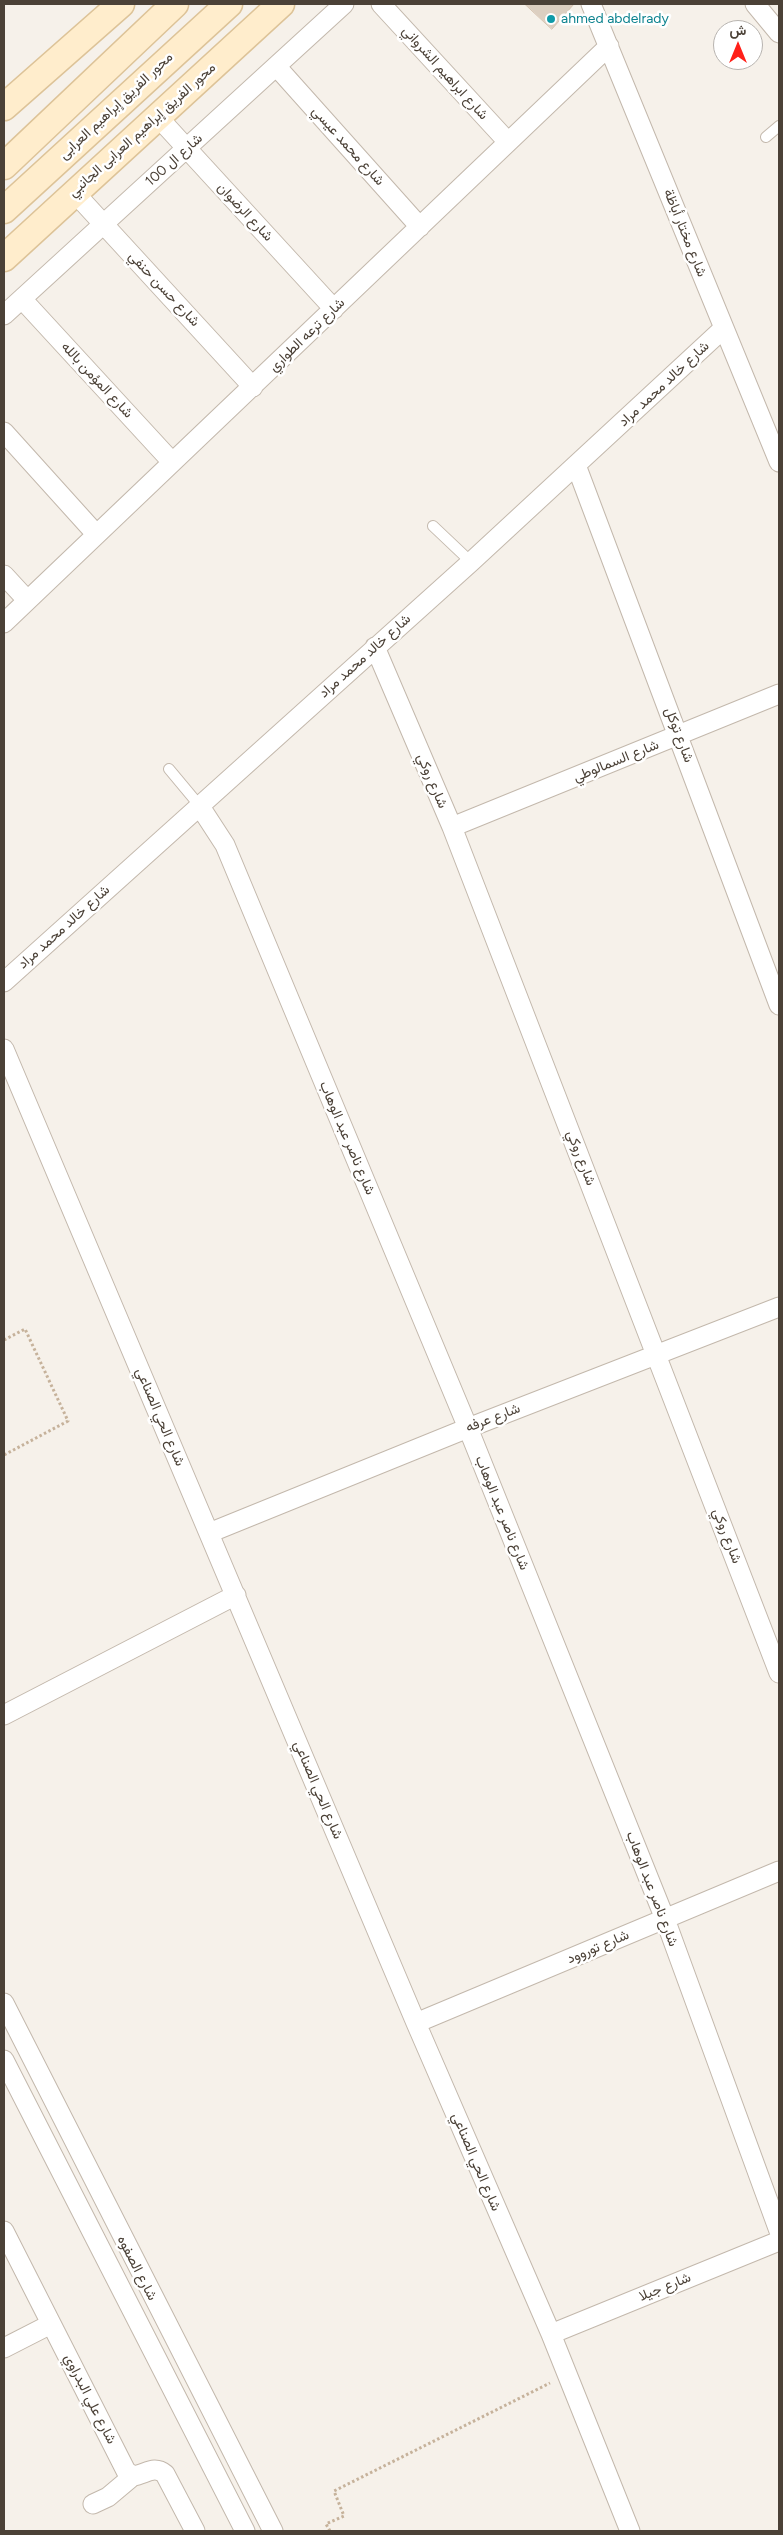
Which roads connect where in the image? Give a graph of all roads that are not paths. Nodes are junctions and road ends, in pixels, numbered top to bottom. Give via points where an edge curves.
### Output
1 (120, 4) edge
2 (175, 4) edge
3 (229, 4) edge
4 (281, 4) edge
5 (344, 4) edge
6 (381, 4) edge
7 (591, 4) edge
8 (755, 4) edge
9 (779, 33) edge
10 (609, 46) junction
11 (276, 66) junction
12 (4, 107) edge
13 (157, 116) junction
14 (779, 126) edge
15 (766, 137) dead end
16 (508, 142) junction
17 (186, 148) junction
18 (4, 166) edge
19 (74, 192) junction
20 (4, 210) edge
21 (104, 224) junction
22 (420, 227) junction
23 (4, 258) edge
24 (22, 299) junction
25 (334, 309) junction
26 (4, 315) edge
27 (724, 328) junction
28 (253, 387) junction
29 (4, 432) edge
30 (172, 462) junction
31 (779, 462) edge
32 (576, 465) junction
33 (433, 526) dead end
34 (96, 534) junction
35 (471, 562) junction
36 (4, 575) edge
37 (28, 600) junction
38 (4, 623) edge
39 (375, 647) junction
40 (779, 694) edge
41 (679, 736) junction
42 (169, 769) dead end
43 (198, 805) junction
44 (452, 827) junction
45 (4, 982) edge
46 (779, 1005) edge
47 (4, 1049) edge
48 (779, 1307) edge
49 (658, 1354) junction
50 (468, 1428) junction
51 (209, 1533) junction
52 (236, 1594) junction
53 (779, 1673) edge
54 (4, 1714) edge
55 (779, 1872) edge
56 (665, 1920) junction
57 (4, 2003) edge
58 (416, 2024) junction
59 (4, 2060) edge
60 (4, 2231) edge
61 (779, 2231) edge
62 (779, 2241) edge
63 (51, 2324) junction
64 (551, 2334) junction
65 (4, 2348) edge
66 (133, 2476) junction
67 (93, 2504) dead end
68 (195, 2531) edge
69 (244, 2531) edge
70 (273, 2531) edge
71 (630, 2531) edge

1 - 12 main road
2 - 18 main road
3 - 20 main road, محور الفريق إبراهيم العرابى
4 - 13 main road, محور الفريق إبراهيم العرابى الجانبي
5 - 11 street, شارع ال 100
6 - 16 street, شارع ابراهيم الشرواني
7 - 10 street, شارع مختار أباظة
8 - 9 street
10 - 16 street, شارع ترعه الطواري
10 - 27 street, شارع مختار أباظة
11 - 17 street, شارع ال 100
11 - 22 street, شارع محمد عيسي
13 - 17 street, شارع الرضوان
13 - 19 main road, محور الفريق إبراهيم العرابى الجانبي
14 - 15 lane
16 - 22 street, شارع ترعه الطواري
17 - 21 street, شارع ال 100
17 - 25 street, شارع الرضوان
19 - 21 street, شارع حسن حنفي
19 - 23 main road, محور الفريق إبراهيم العرابى الجانبي
21 - 24 street, شارع ال 100
21 - 28 street, شارع حسن حنفي
22 - 25 street, شارع ترعه الطواري
24 - 26 street, شارع ال 100
24 - 30 street, شارع المؤمن بالله
25 - 28 street, شارع ترعه الطواري
27 - 31 street, شارع مختار أباظة
27 - 32 street, شارع خالد محمد مراد
28 - 30 street, شارع ترعه الطواري
29 - 34 street
30 - 34 street, شارع ترعه الطواري
32 - 35 street, شارع خالد محمد مراد
32 - 41 street, شارع توكل
33 - 35 lane
34 - 37 street, شارع ترعه الطواري
35 - 39 street, شارع خالد محمد مراد
36 - 37 street
37 - 38 street, شارع ترعه الطواري
39 - 43 street, شارع خالد محمد مراد
39 - 44 street, شارع روكي
40 - 41 street, شارع السمالوطي
41 - 44 street, شارع السمالوطي
41 - 46 street, شارع توكل
42 - 43 lane
43 - 45 street, شارع خالد محمد مراد
43 - 50 street, شارع ناصر عبد الوهاب via 225,844
44 - 49 street, شارع روكي
47 - 51 street, شارع الحي الصناعي
48 - 49 street, شارع عرفه
49 - 50 street, شارع عرفه
49 - 53 street, شارع روكي
50 - 51 street, شارع عرفه
50 - 56 street, شارع ناصر عبد الوهاب
51 - 52 street, شارع الحي الصناعي
52 - 54 street
52 - 58 street, شارع الحي الصناعي
55 - 56 street, شارع توروود
56 - 58 street, شارع توروود
56 - 61 street, شارع ناصر عبد الوهاب
57 - 70 street, شارع الصفوه
58 - 64 street, شارع الحي الصناعي
59 - 69 street, شارع الصفوه
60 - 63 street, شارع علي البدراوي
62 - 64 street, شارع جيلا
63 - 65 street
63 - 66 street, شارع علي البدراوي via 126,2471
64 - 71 street, شارع الحي الصناعي
66 - 67 street via 116,2492
66 - 68 street via 152,2469 165,2474

